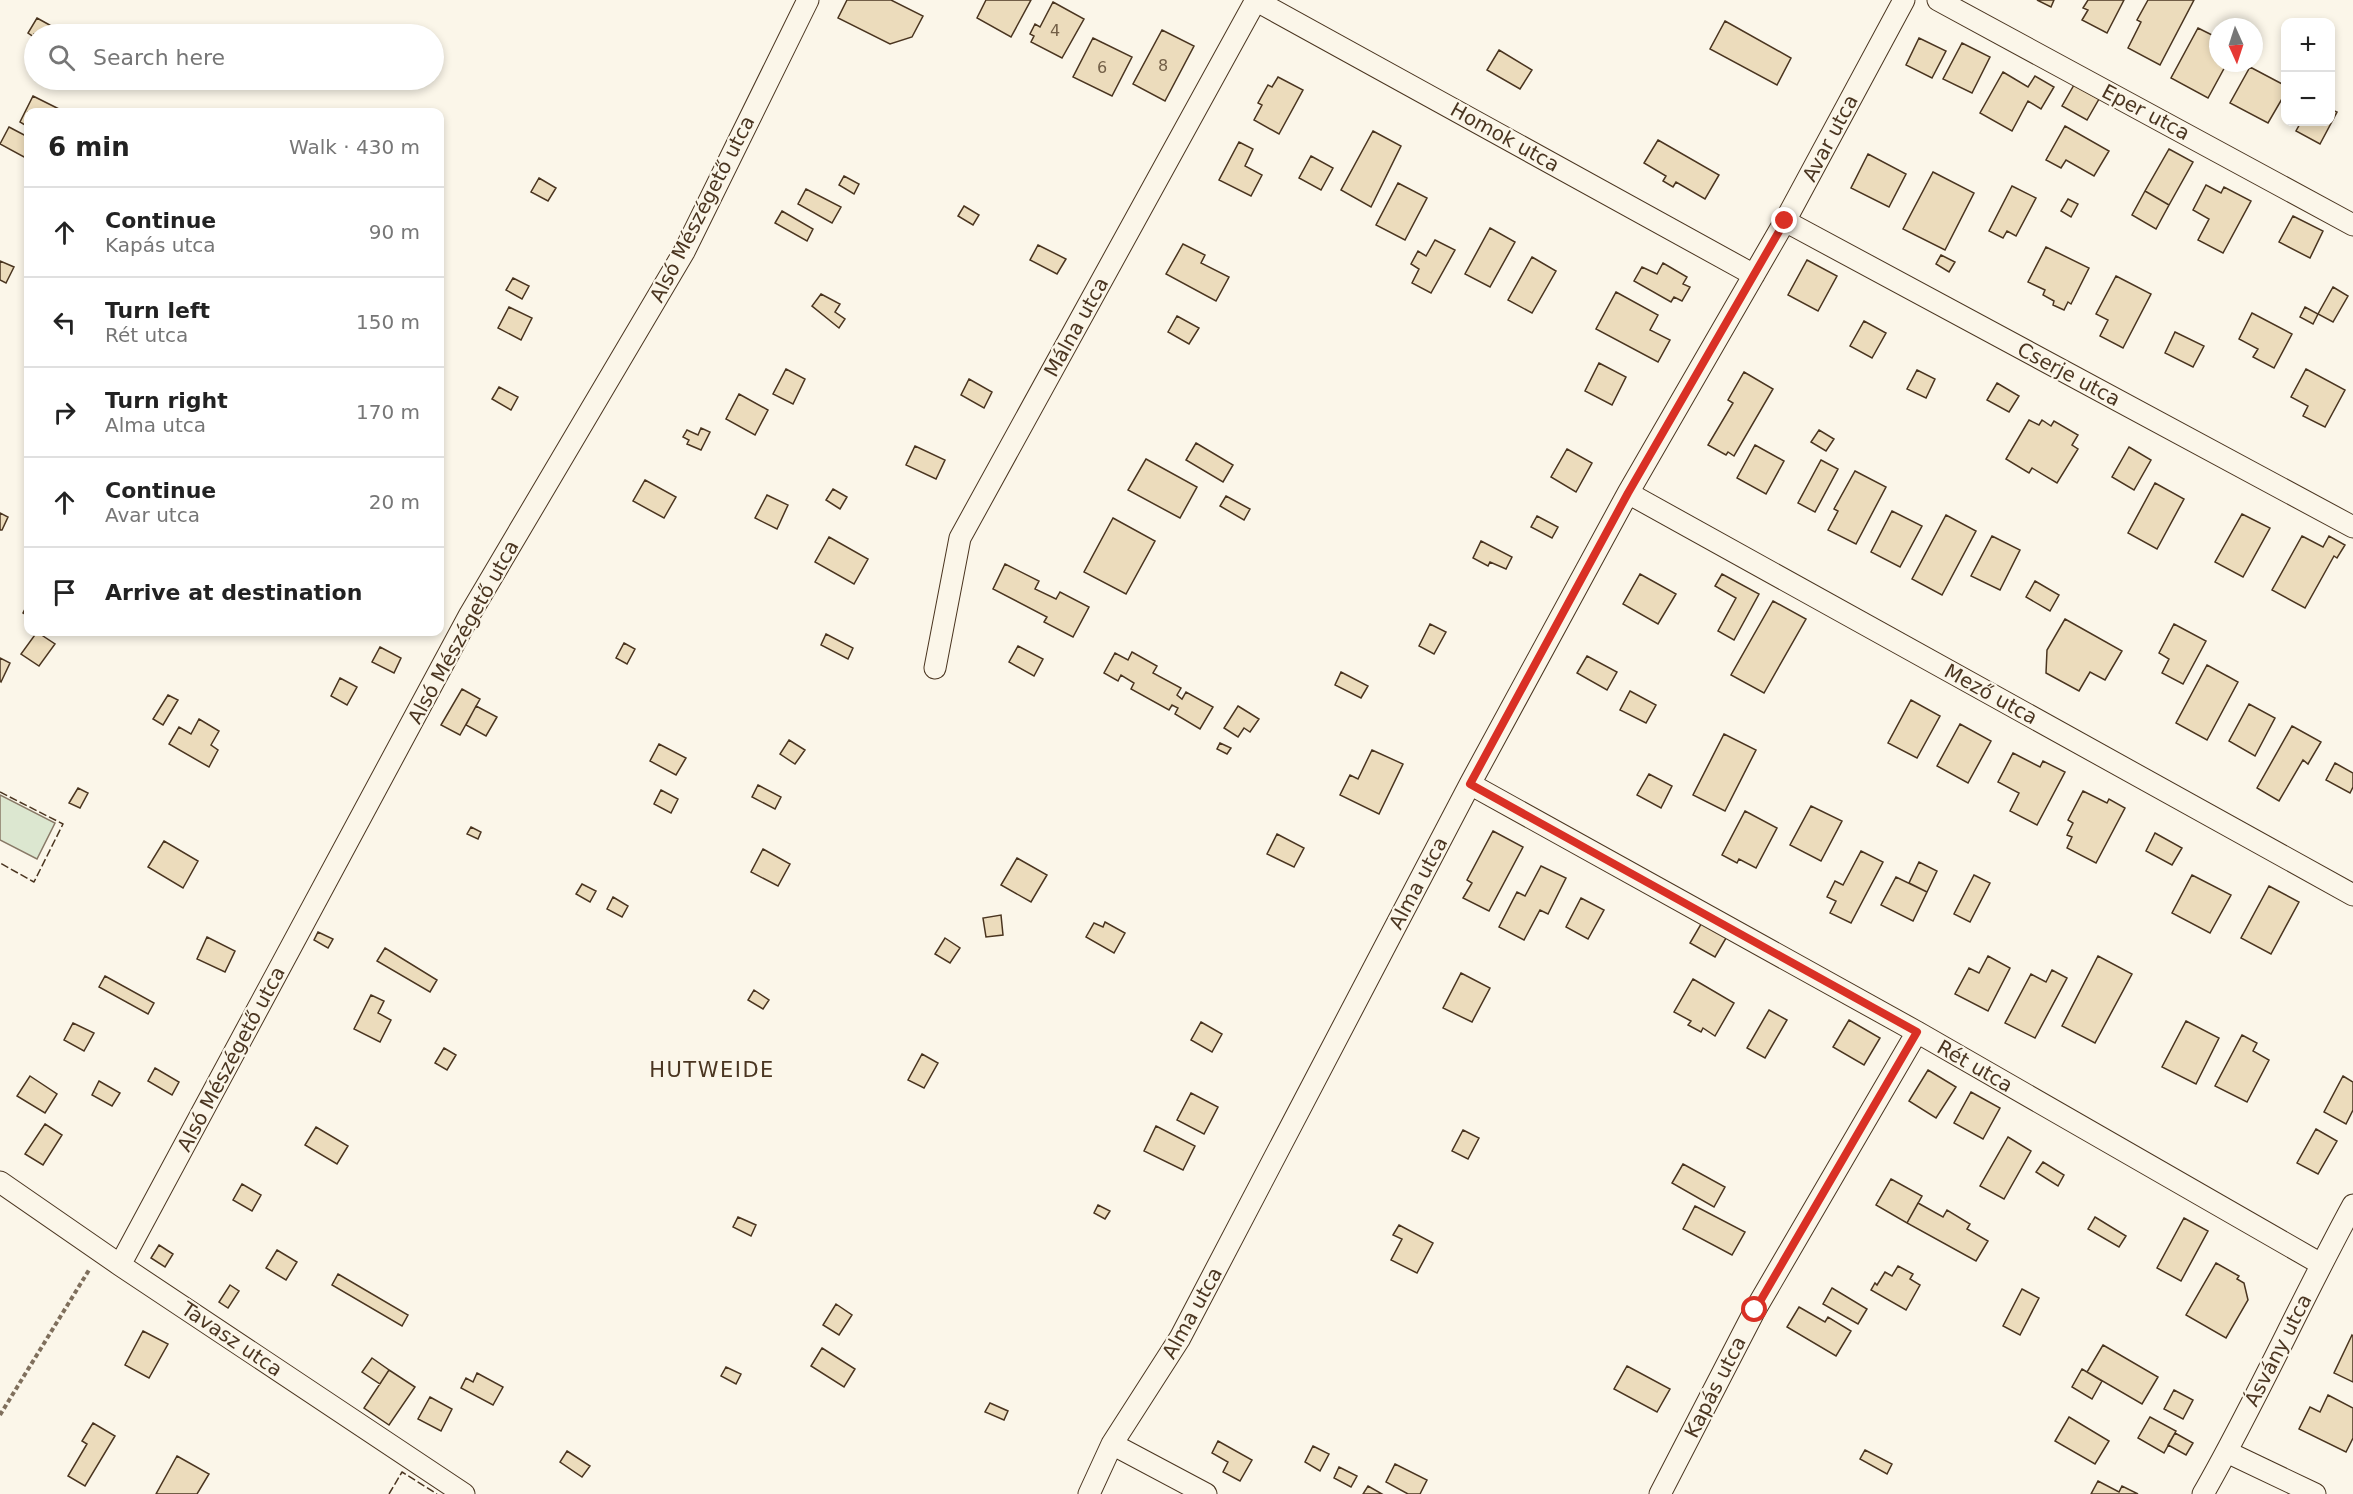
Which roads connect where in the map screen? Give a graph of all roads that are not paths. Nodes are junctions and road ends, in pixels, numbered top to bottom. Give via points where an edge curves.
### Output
1 (808, 0) edge
2 (1256, 0) edge
3 (1904, 0) edge
4 (1938, 0) edge
5 (1283, 6) edge
6 (1785, 221) junction
7 (2353, 225) edge
8 (1754, 275) junction
9 (1628, 493) junction
10 (2353, 527) edge
11 (934, 668) dead end
12 (1470, 784) junction
13 (2353, 895) edge
14 (1917, 1032) junction
15 (0, 1182) edge
16 (2353, 1205) edge
17 (2321, 1264) junction
18 (120, 1265) junction
19 (1112, 1444) junction
20 (2227, 1452) junction
21 (464, 1494) edge
22 (1089, 1494) edge
23 (1206, 1494) edge
24 (1660, 1494) edge
25 (2203, 1494) edge
26 (2315, 1494) edge

1 - 18 street, Alsó Mészégető utca via 684,252 470,614
2 - 5 street, Homok utca
2 - 11 street, Málna utca via 960,538
3 - 6 street, Avar utca
4 - 7 street, Eper utca
5 - 8 street, Homok utca
6 - 8 street, Avar utca
6 - 10 street, Cserje utca
8 - 9 street, Alma utca
9 - 12 street, Alma utca
9 - 13 street, Mező utca
12 - 14 street, Rét utca
12 - 19 street, Alma utca via 1180,1338
14 - 17 street, Rét utca
14 - 24 street, Kapás utca via 1755,1310
15 - 18 street, Tavasz utca
16 - 17 street, Ásvány utca
17 - 20 street, Ásvány utca
18 - 21 street, Tavasz utca
19 - 22 street, Alma utca
19 - 23 street
20 - 25 street, Ásvány utca
20 - 26 street

